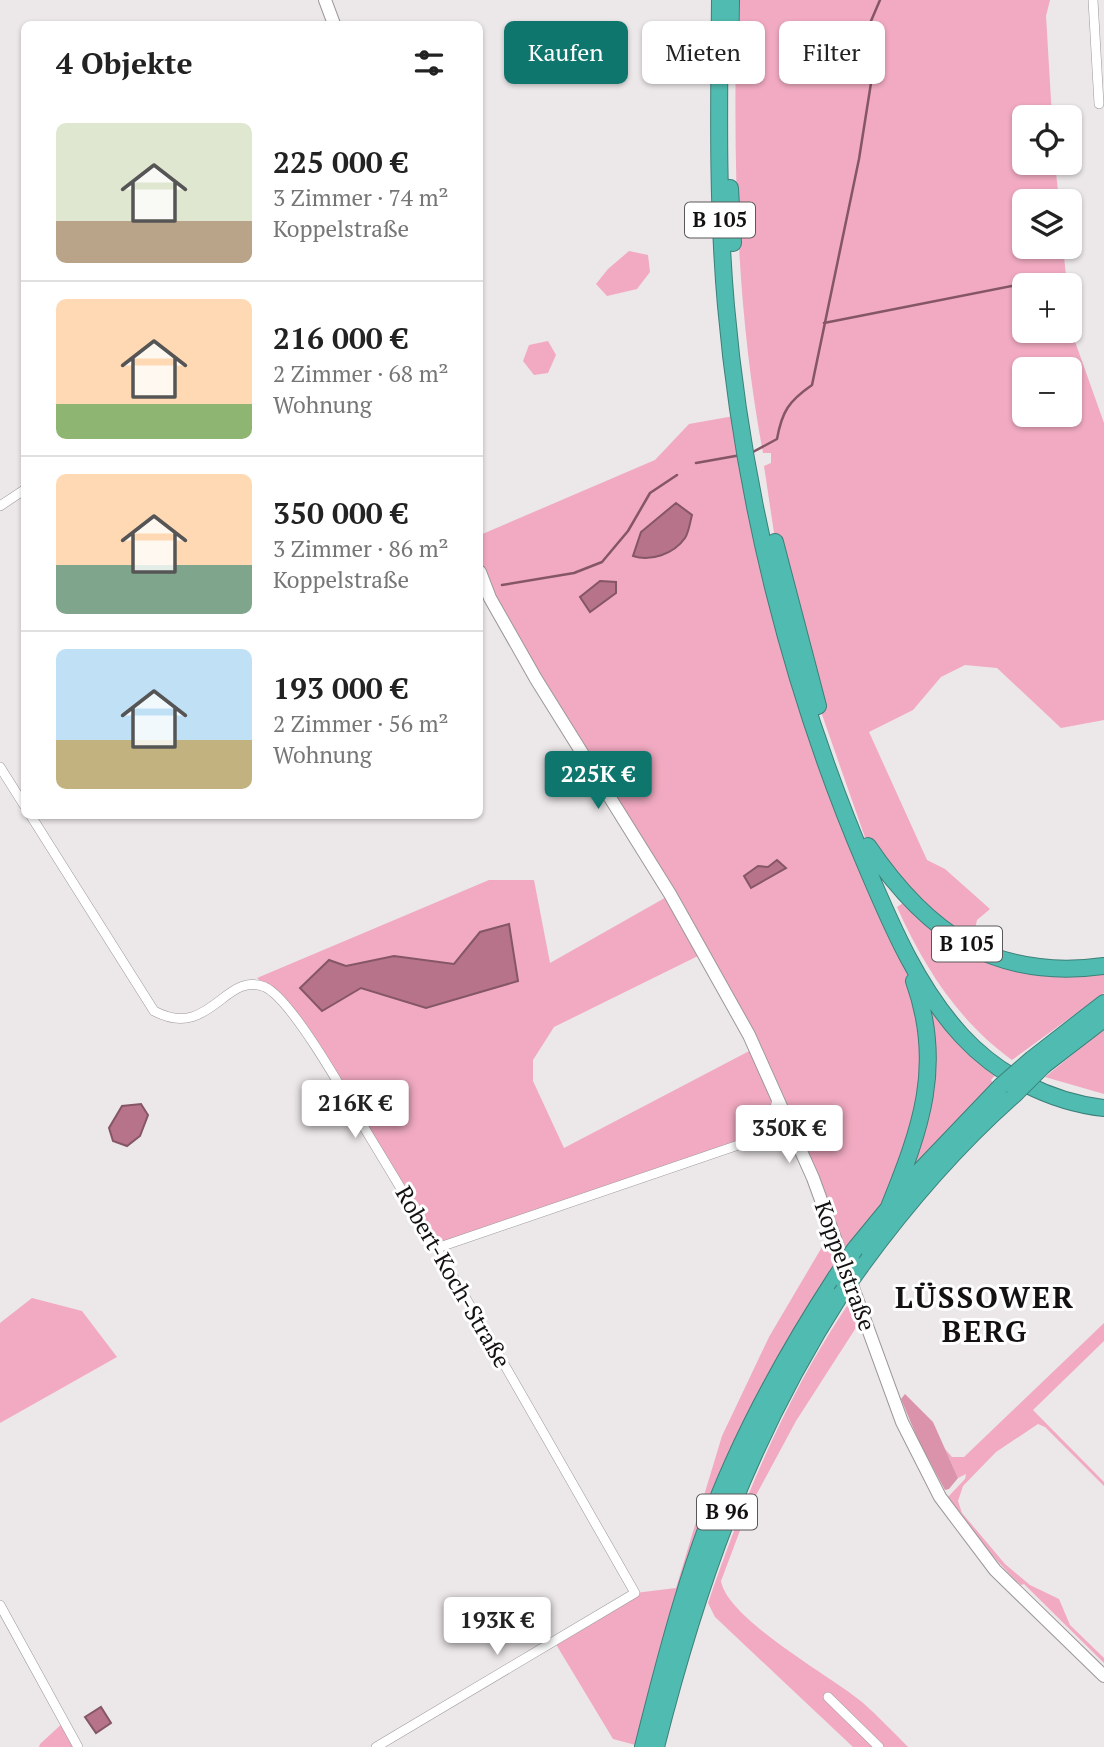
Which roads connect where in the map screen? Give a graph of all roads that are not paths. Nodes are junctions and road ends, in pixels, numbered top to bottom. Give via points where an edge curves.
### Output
1 (325, 0) edge
2 (720, 0) edge
3 (731, 0) edge
4 (1093, 0) edge
5 (333, 21) edge
6 (1099, 21) edge
7 (1100, 104) dead end
8 (748, 437) junction
9 (753, 467) junction
10 (21, 492) edge
11 (0, 506) edge
12 (483, 580) edge
13 (0, 767) edge
14 (21, 800) edge
15 (33, 819) edge
16 (868, 846) junction
17 (890, 920) junction
18 (1104, 966) edge
19 (1104, 1003) edge
20 (1104, 1019) edge
21 (1038, 1062) junction
22 (1008, 1090) junction
23 (1104, 1097) edge
24 (778, 1098) junction
25 (1104, 1108) edge
26 (790, 1127) junction
27 (760, 1138) junction
28 (889, 1207) junction
29 (437, 1248) junction
30 (0, 1605) edge
31 (1104, 1676) edge
32 (828, 1698) dead end
33 (78, 1747) edge
34 (376, 1747) edge
35 (643, 1747) edge
36 (656, 1747) edge
37 (879, 1747) edge

1 - 5 street
2 - 8 highway, B 105 via 720,219 726,307
3 - 8 highway, B 105 via 732,223
4 - 6 street
6 - 7 street
8 - 9 highway, B 105
9 - 16 highway, B 105 via 812,686
9 - 17 highway, B 105 via 798,679 839,798
10 - 11 street
12 - 24 street, Koppelstraße via 536,679 704,953
13 - 14 street
15 - 29 street, Robert-Koch-Straße via 154,1011 189,1020 239,987 251,985 279,998 340,1087
16 - 18 highway, B 105 via 909,901 964,943 1040,967
16 - 23 highway via 921,964 967,1028 1025,1072 1047,1083
17 - 25 highway via 930,995 979,1052 1042,1092
17 - 28 highway, B 96 via 920,998 929,1069 920,1127
19 - 21 highway, B 96
20 - 21 highway, B 96
21 - 22 highway, B 96, bridge
22 - 28 highway, B 96 via 951,1136
22 - 36 highway, B 96, bridge via 861,1266 776,1404 728,1510 700,1590
24 - 26 street, Koppelstraße
24 - 27 street via 772,1120
26 - 27 street
26 - 31 street, Koppelstraße via 902,1422 940,1497 995,1570
27 - 29 street
28 - 35 highway, B 96, bridge via 836,1277 782,1365 732,1466 696,1556
29 - 34 street, Robert-Koch-Straße via 635,1593
30 - 33 street
32 - 37 street

